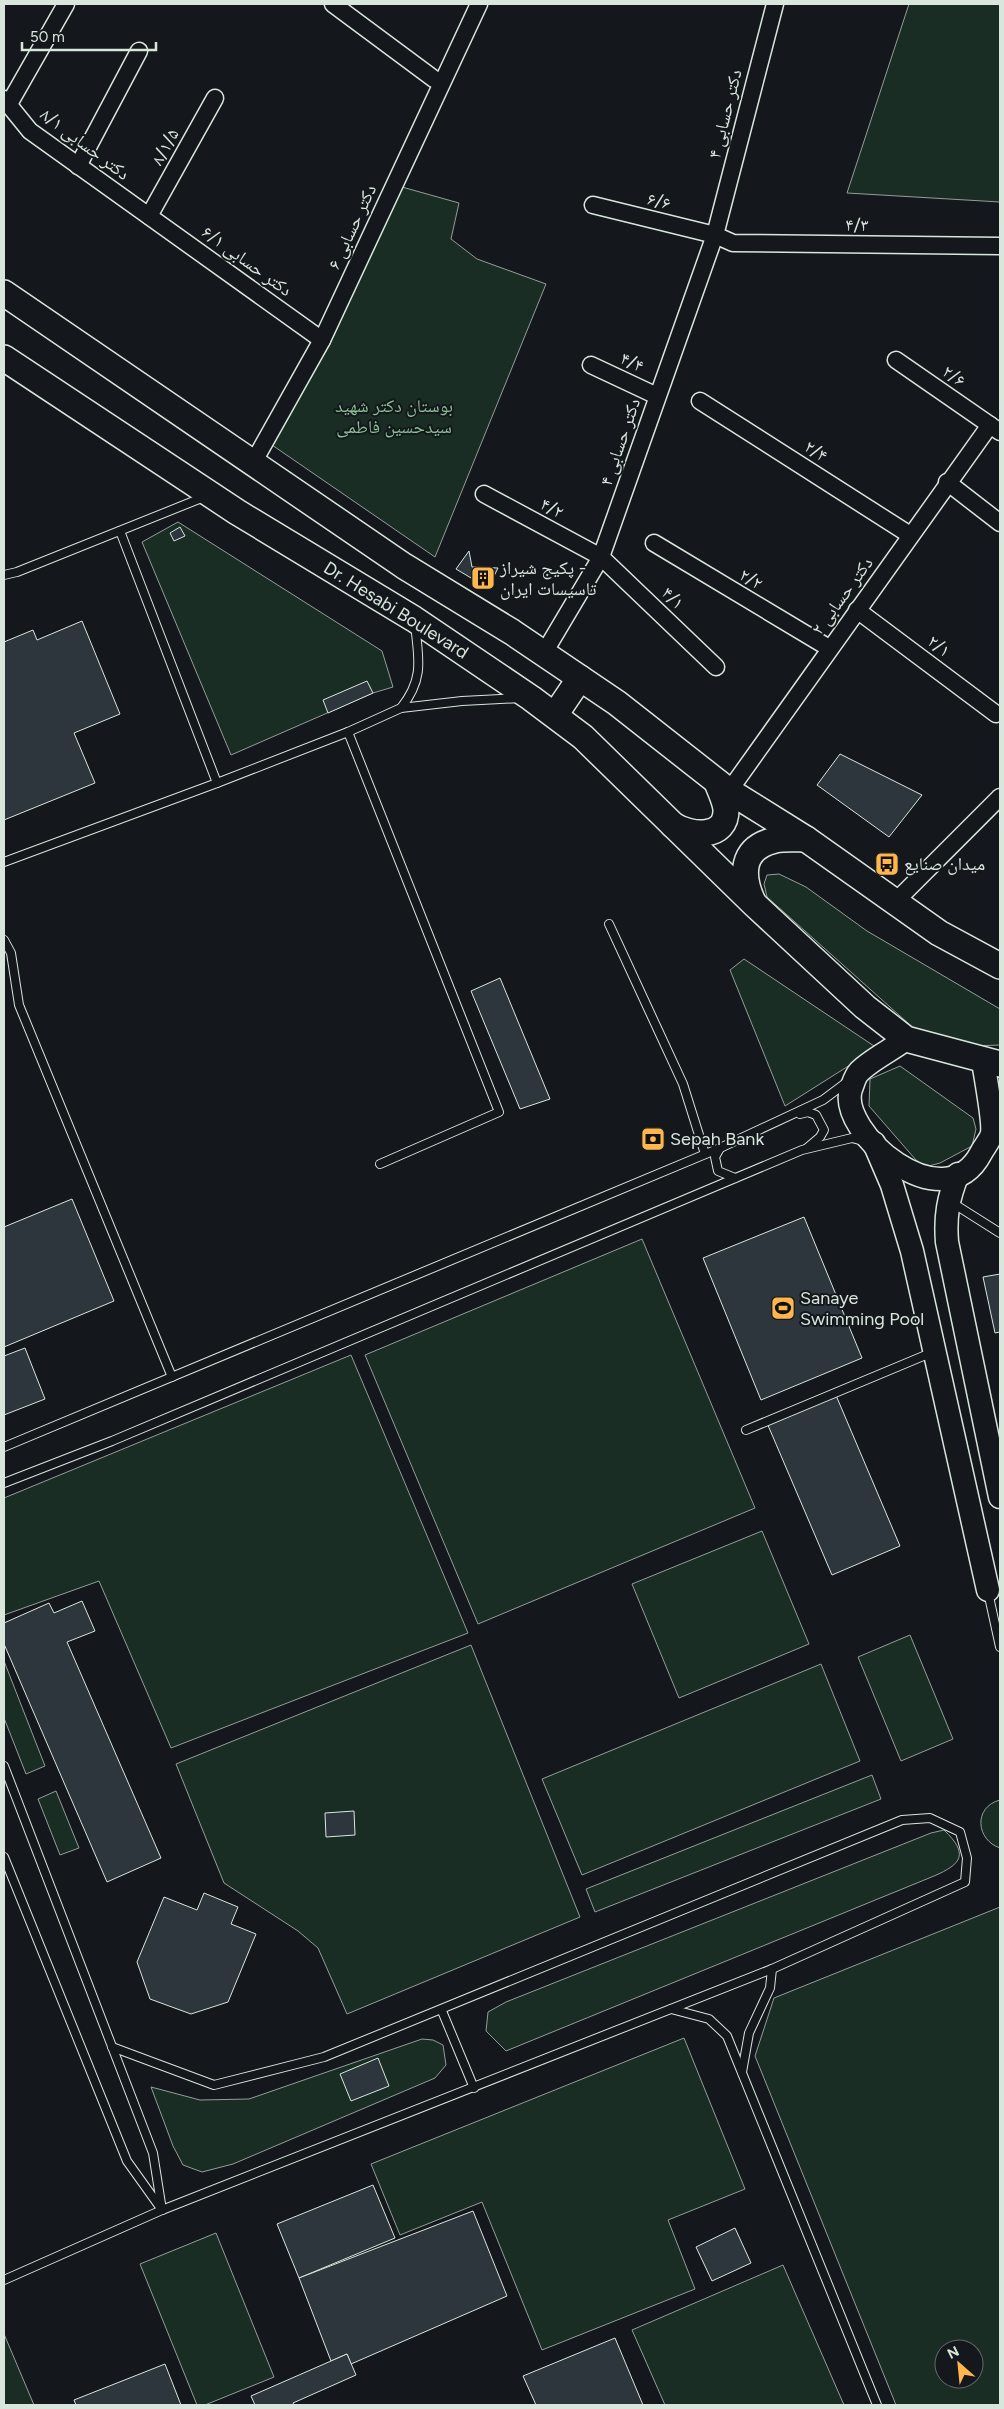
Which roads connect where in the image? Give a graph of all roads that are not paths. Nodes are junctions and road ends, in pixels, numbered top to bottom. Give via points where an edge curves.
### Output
1 (66, 4) edge
2 (333, 4) edge
3 (479, 4) edge
4 (774, 4) edge
5 (139, 51) dead end
6 (434, 79) dead end
7 (215, 98) dead end
8 (6, 102) edge
9 (78, 166) junction
10 (593, 205) dead end
11 (149, 216) junction
12 (715, 235) junction
13 (1000, 246) edge
14 (4, 293) edge
15 (322, 340) junction
16 (4, 358) edge
17 (896, 360) dead end
18 (591, 365) dead end
19 (657, 396) junction
20 (700, 401) dead end
21 (995, 428) edge
22 (254, 463) junction
23 (947, 482) junction
24 (211, 494) junction
25 (484, 494) dead end
26 (1000, 523) edge
27 (120, 531) junction
28 (910, 535) junction
29 (654, 544) dead end
30 (601, 557) junction
31 (4, 575) edge
32 (857, 610) junction
33 (414, 619) junction
34 (828, 648) junction
35 (544, 653) junction
36 (716, 667) dead end
37 (580, 678) junction
38 (531, 698) junction
39 (401, 708) junction
40 (996, 714) dead end
41 (554, 716) junction
42 (348, 732) junction
43 (217, 783) junction
44 (723, 787) junction
45 (1000, 797) edge
46 (669, 822) junction
47 (806, 839) junction
48 (4, 862) edge
49 (894, 903) junction
50 (754, 904) junction
51 (609, 924) dead end
52 (4, 940) edge
53 (996, 965) edge
54 (906, 1040) junction
55 (992, 1062) edge
56 (858, 1072) junction
57 (789, 1116) junction
58 (874, 1143) junction
59 (720, 1148) junction
60 (806, 1149) junction
61 (705, 1154) junction
62 (380, 1164) dead end
63 (958, 1174) junction
64 (735, 1178) junction
65 (948, 1199) junction
66 (1000, 1233) edge
67 (935, 1352) junction
68 (172, 1376) junction
69 (746, 1430) dead end
70 (4, 1447) edge
71 (4, 1483) edge
72 (1000, 1496) edge
73 (988, 1590) joint
74 (1000, 1647) edge
75 (4, 1766) edge
76 (4, 1857) edge
77 (772, 1969) junction
78 (670, 2009) junction
79 (442, 2011) junction
80 (112, 2047) junction
81 (742, 2074) junction
82 (474, 2088) junction
83 (162, 2210) junction
84 (4, 2280) edge
85 (877, 2405) edge

1 - 8 street
2 - 6 street
3 - 15 street, ۶ دکتر حسابی
4 - 12 street, ۴ دکتر حسابی
5 - 9 street
7 - 11 street, ۸/۱/۵
8 - 9 street, ۸/۱ دکتر حسابی via 30,131
9 - 11 street, ۸/۱ دکتر حسابی
10 - 12 street, ۶/۶
11 - 15 street, ۶/۱ دکتر حسابی
12 - 13 street, ۴/۳ via 733,243
12 - 19 street, دکتر حسابی ۴
14 - 22 main road
15 - 22 street, ۶ دکتر حسابی
16 - 24 main road, Dr. Hesabi Boulevard
17 - 21 street, ۲/۶
18 - 19 street, ۴/۴
19 - 30 street, دکتر حسابی ۴
20 - 28 street, ۲/۴
21 - 23 street, دکتر حسابی ۲
22 - 35 main road via 404,566
23 - 26 street
23 - 28 street, دکتر حسابی ۲
24 - 27 lane
24 - 33 main road, Dr. Hesabi Boulevard
25 - 30 street, ۴/۲
27 - 31 lane
27 - 43 lane
28 - 32 street, دکتر حسابی ۲
29 - 34 street, ۲/۲
30 - 35 street, دکتر حسابی ۴
30 - 36 street, ۴/۱
32 - 34 street, دکتر حسابی ۲
32 - 40 street, ۲/۱
33 - 38 main road, Dr. Hesabi Boulevard
33 - 39 lane via 418,678
34 - 44 street, دکتر حسابی ۲
35 - 37 main road
37 - 41 main road
37 - 44 main road via 617,703
38 - 39 lane
38 - 41 main road, Dr. Hesabi Boulevard
39 - 42 lane
41 - 46 main road, Dr. Hesabi Boulevard via 584,737
42 - 43 lane
42 - 62 lane via 499,1112
43 - 48 lane
44 - 46 main road via 726,809 719,826 696,834
44 - 47 main road
45 - 49 street
46 - 50 main road, Dr. Hesabi Boulevard
47 - 49 main road
47 - 50 main road via 777,840 765,843 755,851 744,875
49 - 53 main road
50 - 54 main road via 864,1008
51 - 61 lane via 683,1084
52 - 68 lane via 11,953 19,1005
54 - 55 main road
54 - 56 street
55 - 63 street via 992,1132 974,1166
56 - 57 lane via 823,1100
56 - 58 street via 850,1092 854,1117
57 - 59 lane
57 - 60 lane via 808,1112 821,1122 824,1130
58 - 60 lane via 852,1138
58 - 63 street via 892,1162 919,1177 949,1179
58 - 67 street via 892,1185 912,1251
59 - 61 lane
59 - 64 lane via 715,1158 718,1171
60 - 64 lane
61 - 68 lane
63 - 65 street
64 - 71 lane via 112,1441
65 - 66 lane
65 - 72 street via 945,1221 952,1272
67 - 69 lane
67 - 73 street
68 - 70 lane
73 - 74 lane
75 - 80 lane
76 - 83 lane via 127,2161
77 - 78 lane
77 - 79 lane via 965,1882 967,1858 960,1832 930,1818 902,1820
77 - 81 lane via 770,1988 749,2033
78 - 81 lane via 709,2019 727,2036
78 - 82 lane
79 - 80 lane via 324,2057 214,2085
79 - 82 lane
80 - 83 lane via 153,2153
81 - 85 lane
82 - 83 lane
83 - 84 lane

